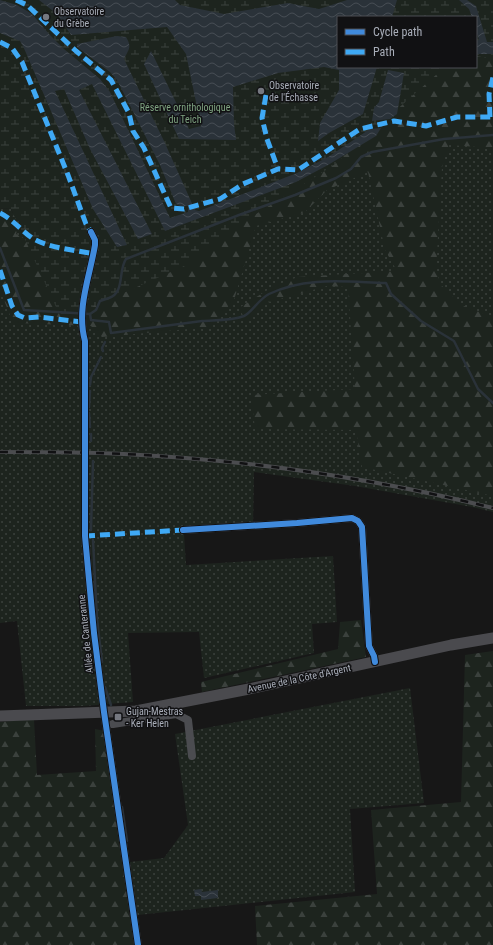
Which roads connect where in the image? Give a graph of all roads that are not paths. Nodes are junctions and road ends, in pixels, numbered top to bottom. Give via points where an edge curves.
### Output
1 (91, 232) dead end
2 (183, 530) dead end
3 (493, 638) edge
4 (375, 662) junction
5 (175, 709) junction
6 (104, 712) junction
7 (0, 716) edge
8 (113, 724) dead end
9 (192, 756) dead end
10 (138, 945) edge

1 - 6 street, Allée de Canteranne via 96,245 86,288 82,332 85,341 86,536
2 - 4 street via 352,518 358,521 362,527 370,646
3 - 4 main road, Avenue de la Côte d'Argent
4 - 5 main road, Avenue de la Côte d'Argent
5 - 6 main road, Avenue de la Côte d'Argent
5 - 8 street
5 - 9 street via 188,720
6 - 7 main road, Avenue de la Côte d'Argent
6 - 10 street, Allée de Canteranne

